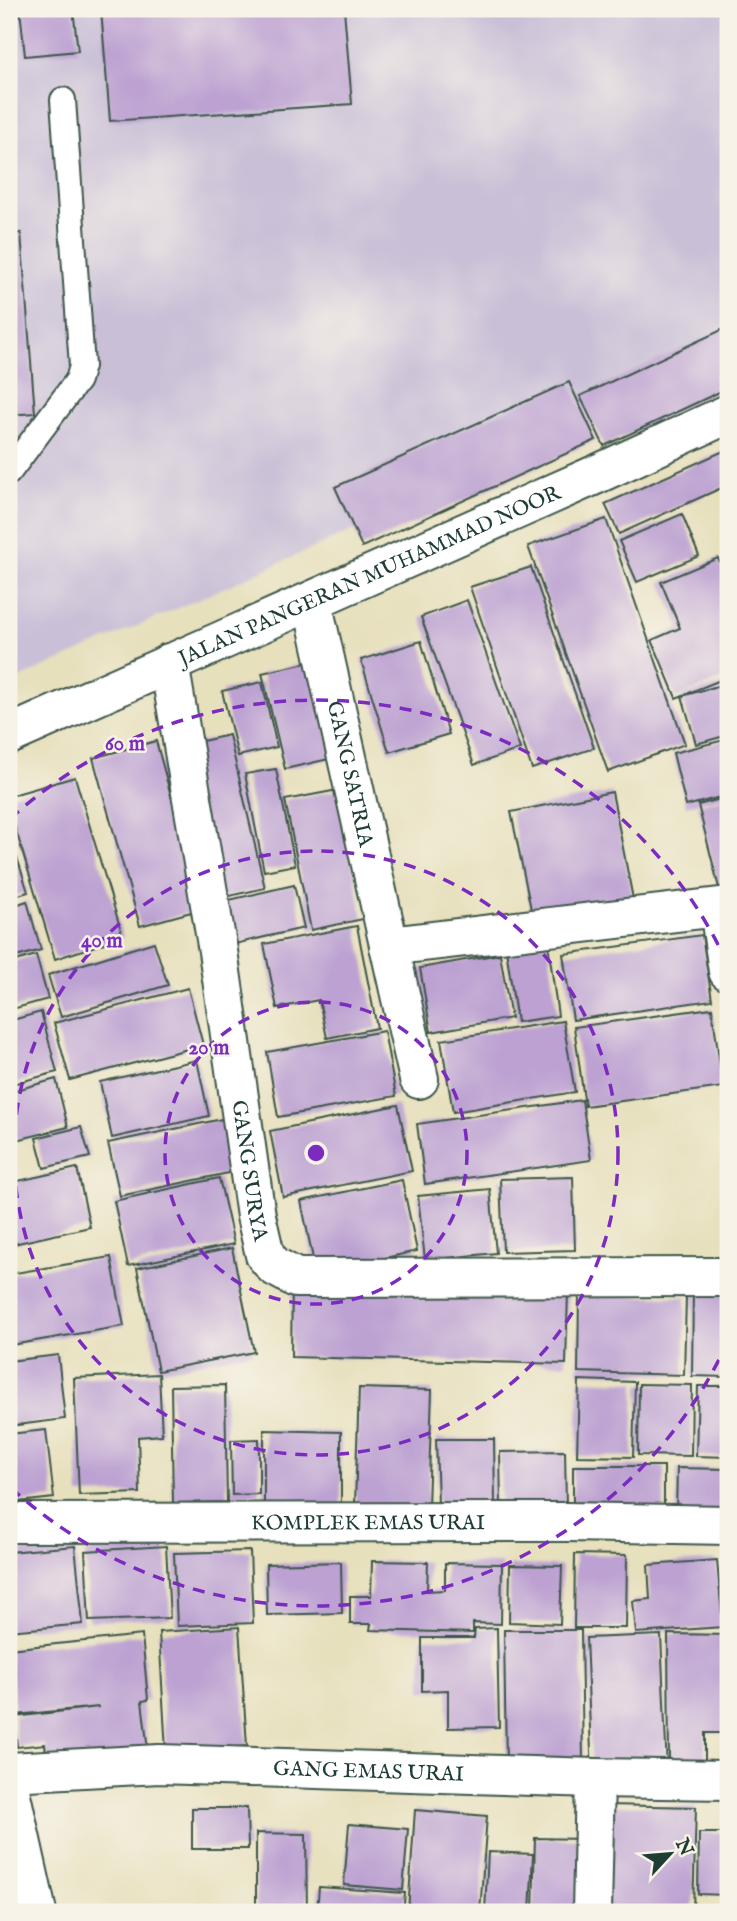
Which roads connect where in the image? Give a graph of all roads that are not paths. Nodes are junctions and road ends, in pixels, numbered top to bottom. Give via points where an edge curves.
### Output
1 (63, 100) dead end
2 (728, 414) edge
3 (9, 472) edge
4 (312, 601) junction
5 (169, 663) junction
6 (9, 734) edge
7 (724, 907) edge
8 (389, 946) junction
9 (728, 971) edge
10 (419, 1079) dead end
11 (728, 1277) edge
12 (9, 1523) edge
13 (728, 1525) edge
14 (9, 1772) edge
15 (595, 1778) junction
16 (728, 1780) edge
17 (11, 1804) edge
18 (37, 1912) edge
19 (592, 1912) edge

1 - 3 lane via 82,366 78,380
2 - 4 street, JALAN PANGERAN MUHAMMAD NOOR
4 - 5 street, JALAN PANGERAN MUHAMMAD NOOR
4 - 8 street, GANG SATRIA
5 - 6 street, JALAN PANGERAN MUHAMMAD NOOR
5 - 11 street, GANG SURYA via 218,951 256,1216 265,1255 274,1266 296,1278
7 - 8 street
7 - 9 street
8 - 10 street, GANG SATRIA
12 - 13 street, KOMPLEK EMAS URAI
14 - 15 street, GANG EMAS URAI via 159,1764
15 - 16 street, GANG EMAS URAI
15 - 19 street
17 - 18 street

